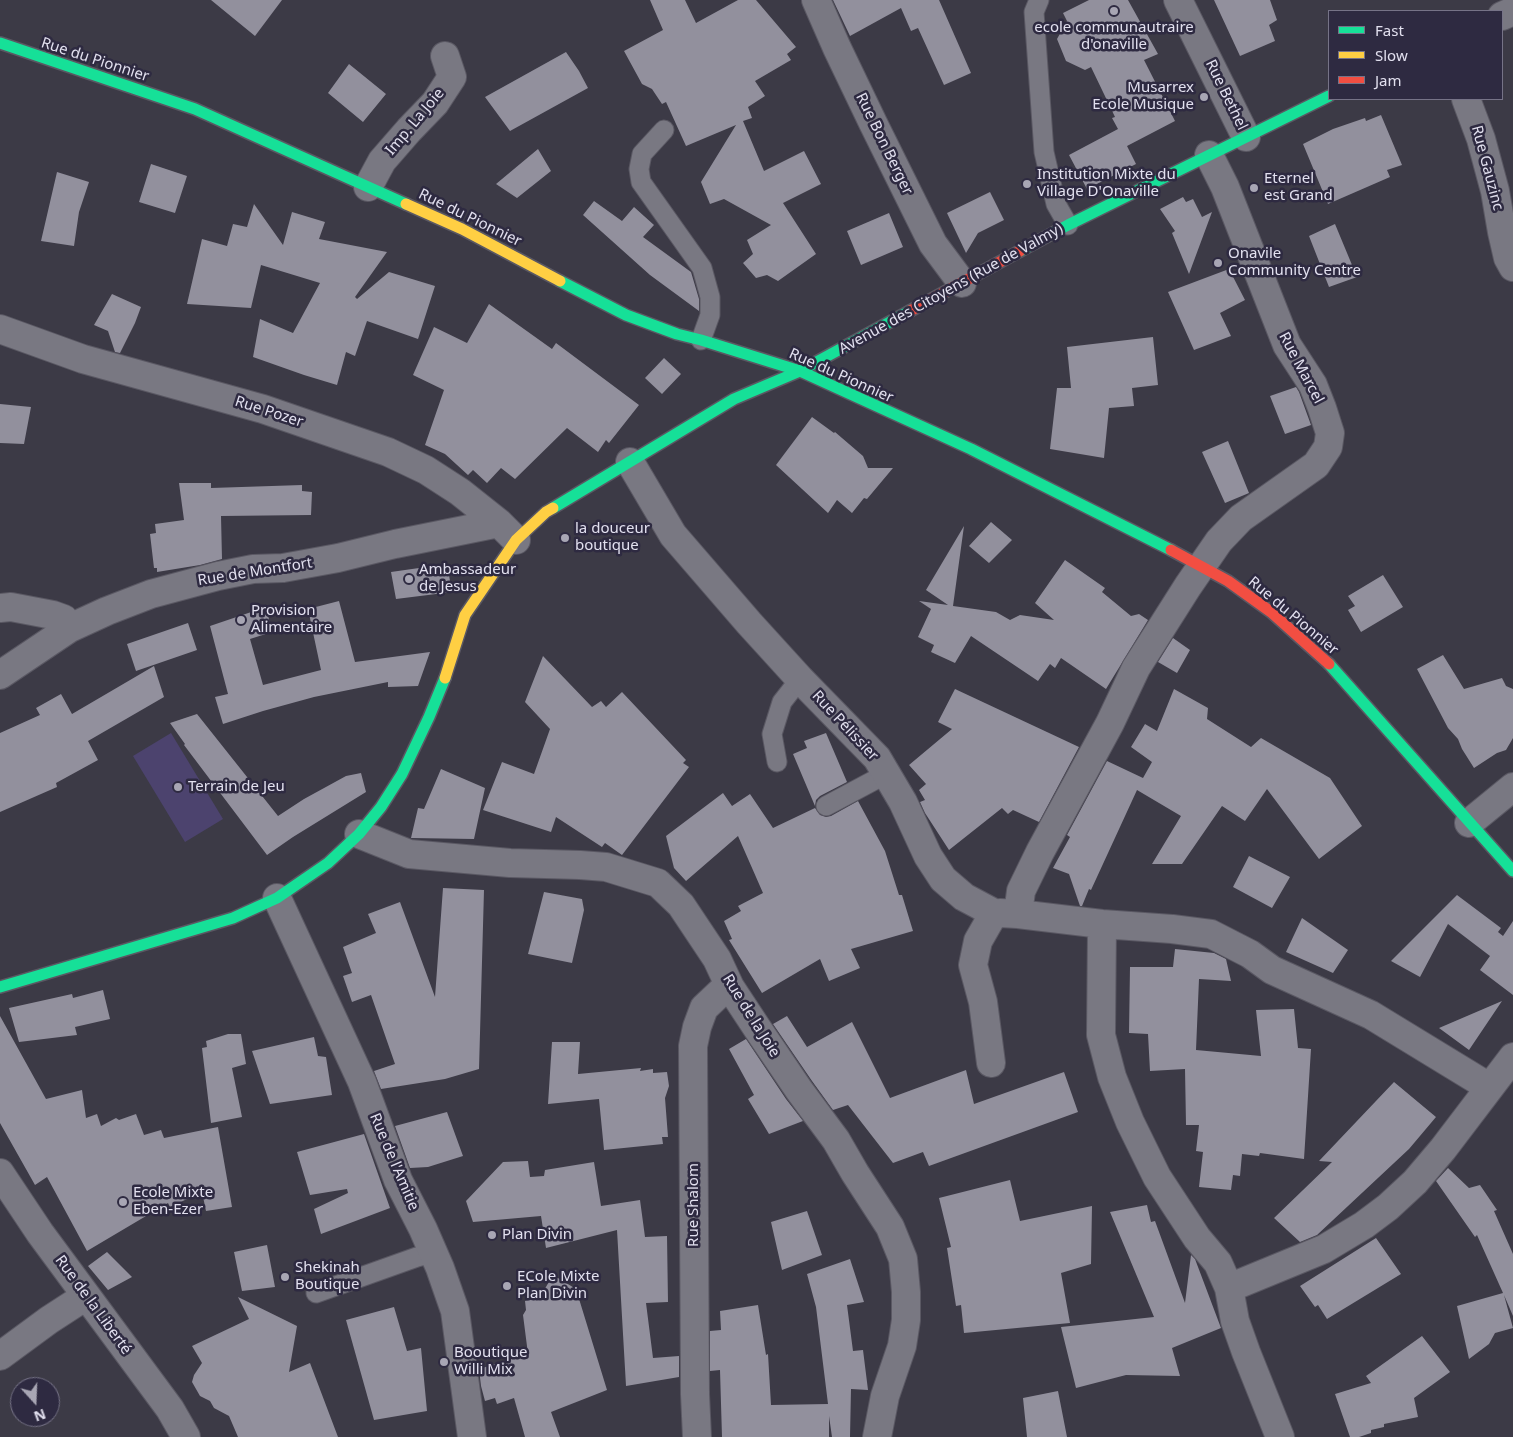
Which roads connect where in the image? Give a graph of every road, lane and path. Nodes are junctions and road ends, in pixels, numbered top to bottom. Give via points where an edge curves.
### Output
1 (816, 0) edge
2 (1038, 0) edge
3 (1178, 0) edge
4 (0, 43) edge
5 (445, 56) dead end
6 (1328, 96) edge
7 (1466, 100) edge
8 (664, 130) dead end
9 (1246, 137) junction
10 (1209, 155) junction
11 (368, 187) junction
12 (1068, 225) junction
13 (1513, 267) edge
14 (962, 283) junction
15 (0, 329) edge
16 (700, 340) junction
17 (800, 371) junction
18 (630, 462) junction
19 (507, 532) junction
20 (1202, 566) junction
21 (0, 608) edge
22 (70, 628) junction
23 (0, 675) edge
24 (800, 679) junction
25 (777, 762) dead end
26 (886, 774) junction
27 (1513, 787) edge
28 (826, 806) dead end
29 (1469, 824) junction
30 (359, 834) junction
31 (1513, 871) edge
32 (277, 898) junction
33 (1006, 913) junction
34 (1102, 924) junction
35 (0, 987) edge
36 (730, 987) junction
37 (1513, 1057) edge
38 (991, 1063) dead end
39 (1489, 1087) junction
40 (0, 1173) edge
41 (434, 1253) junction
42 (1229, 1288) junction
43 (316, 1293) dead end
44 (86, 1296) junction
45 (0, 1356) edge
46 (186, 1437) edge
47 (472, 1437) edge
48 (697, 1437) edge
49 (877, 1437) edge
50 (1280, 1437) edge

1 - 14 street, Rue Bon Berger via 933,244
2 - 12 lane via 1034,12 1044,152 1056,204
3 - 9 street, Rue Bethel
4 - 11 street, Rue du Pionnier via 195,109
5 - 11 street, Imp. La Joie via 452,77 435,103 382,161
6 - 9 street, Avenue des Citoyens (Rue de Valmy)
7 - 13 street, Rue Gauzinc via 1481,139 1508,258
8 - 16 lane via 642,154 641,182 702,268 710,297 710,315
9 - 10 street, Avenue des Citoyens (Rue de Valmy)
10 - 12 street, Avenue des Citoyens (Rue de Valmy)
10 - 20 street, Rue Marcel via 1287,345 1313,385 1330,434 1328,447 1316,466 1241,518
11 - 16 street, Rue du Pionnier via 462,229 626,315
12 - 14 street, Avenue des Citoyens (Rue de Valmy)
14 - 17 street, Avenue des Citoyens (Rue de Valmy)
15 - 19 street, Rue Pozer via 83,359 263,409 388,452 426,470 460,492
16 - 17 street, Rue du Pionnier
17 - 18 street, Avenue des Citoyens (Rue de Valmy) via 734,399
17 - 20 street, Rue du Pionnier via 971,449
18 - 19 street, Avenue des Citoyens (Rue de Valmy)
18 - 24 street, Rue Pélissier via 673,535
19 - 22 street, Rue de Montfort via 395,544 338,558 209,578 151,594
19 - 30 street, Avenue des Citoyens (Rue de Valmy) via 465,616 449,669 402,774
20 - 29 street, Rue du Pionnier via 1271,612 1328,664
20 - 33 street, Rue Marcel via 1136,668 1021,891
21 - 22 street via 53,615 64,619
22 - 23 street, Rue de Montfort
24 - 25 lane via 782,702 772,734
24 - 26 street, Rue Pélissier via 877,758
26 - 28 lane
26 - 33 street, Rue Pélissier via 943,879 964,898
27 - 29 street
29 - 31 street, Rue du Pionnier
30 - 32 street, Avenue des Citoyens (Rue de Valmy) via 328,863
30 - 36 street, Rue de la Joie via 409,854 606,867 658,883 681,905 717,959
32 - 35 street, Avenue des Citoyens (Rue de Valmy) via 233,918
32 - 41 street, Rue de l'Amitie via 362,1082 398,1180
33 - 34 street, Rue Pélissier
33 - 38 street via 978,941 973,964 983,1002
34 - 39 street, Rue Pélissier via 1211,934 1250,954 1272,970 1371,1015
34 - 42 street via 1101,1035 1112,1078 1157,1177 1197,1238 1218,1263
36 - 48 street, Rue Shalom via 704,1008 693,1046
36 - 49 street, Rue de la Joie via 836,1140 890,1227 903,1259 906,1320
37 - 39 street
39 - 42 street via 1442,1150 1388,1207 1324,1249
40 - 44 street, Rue de la Liberté
41 - 43 lane
41 - 47 street, Rue de l'Amitie via 455,1311
42 - 50 street via 1235,1321
44 - 45 street
44 - 46 street, Rue de la Liberté via 170,1409

